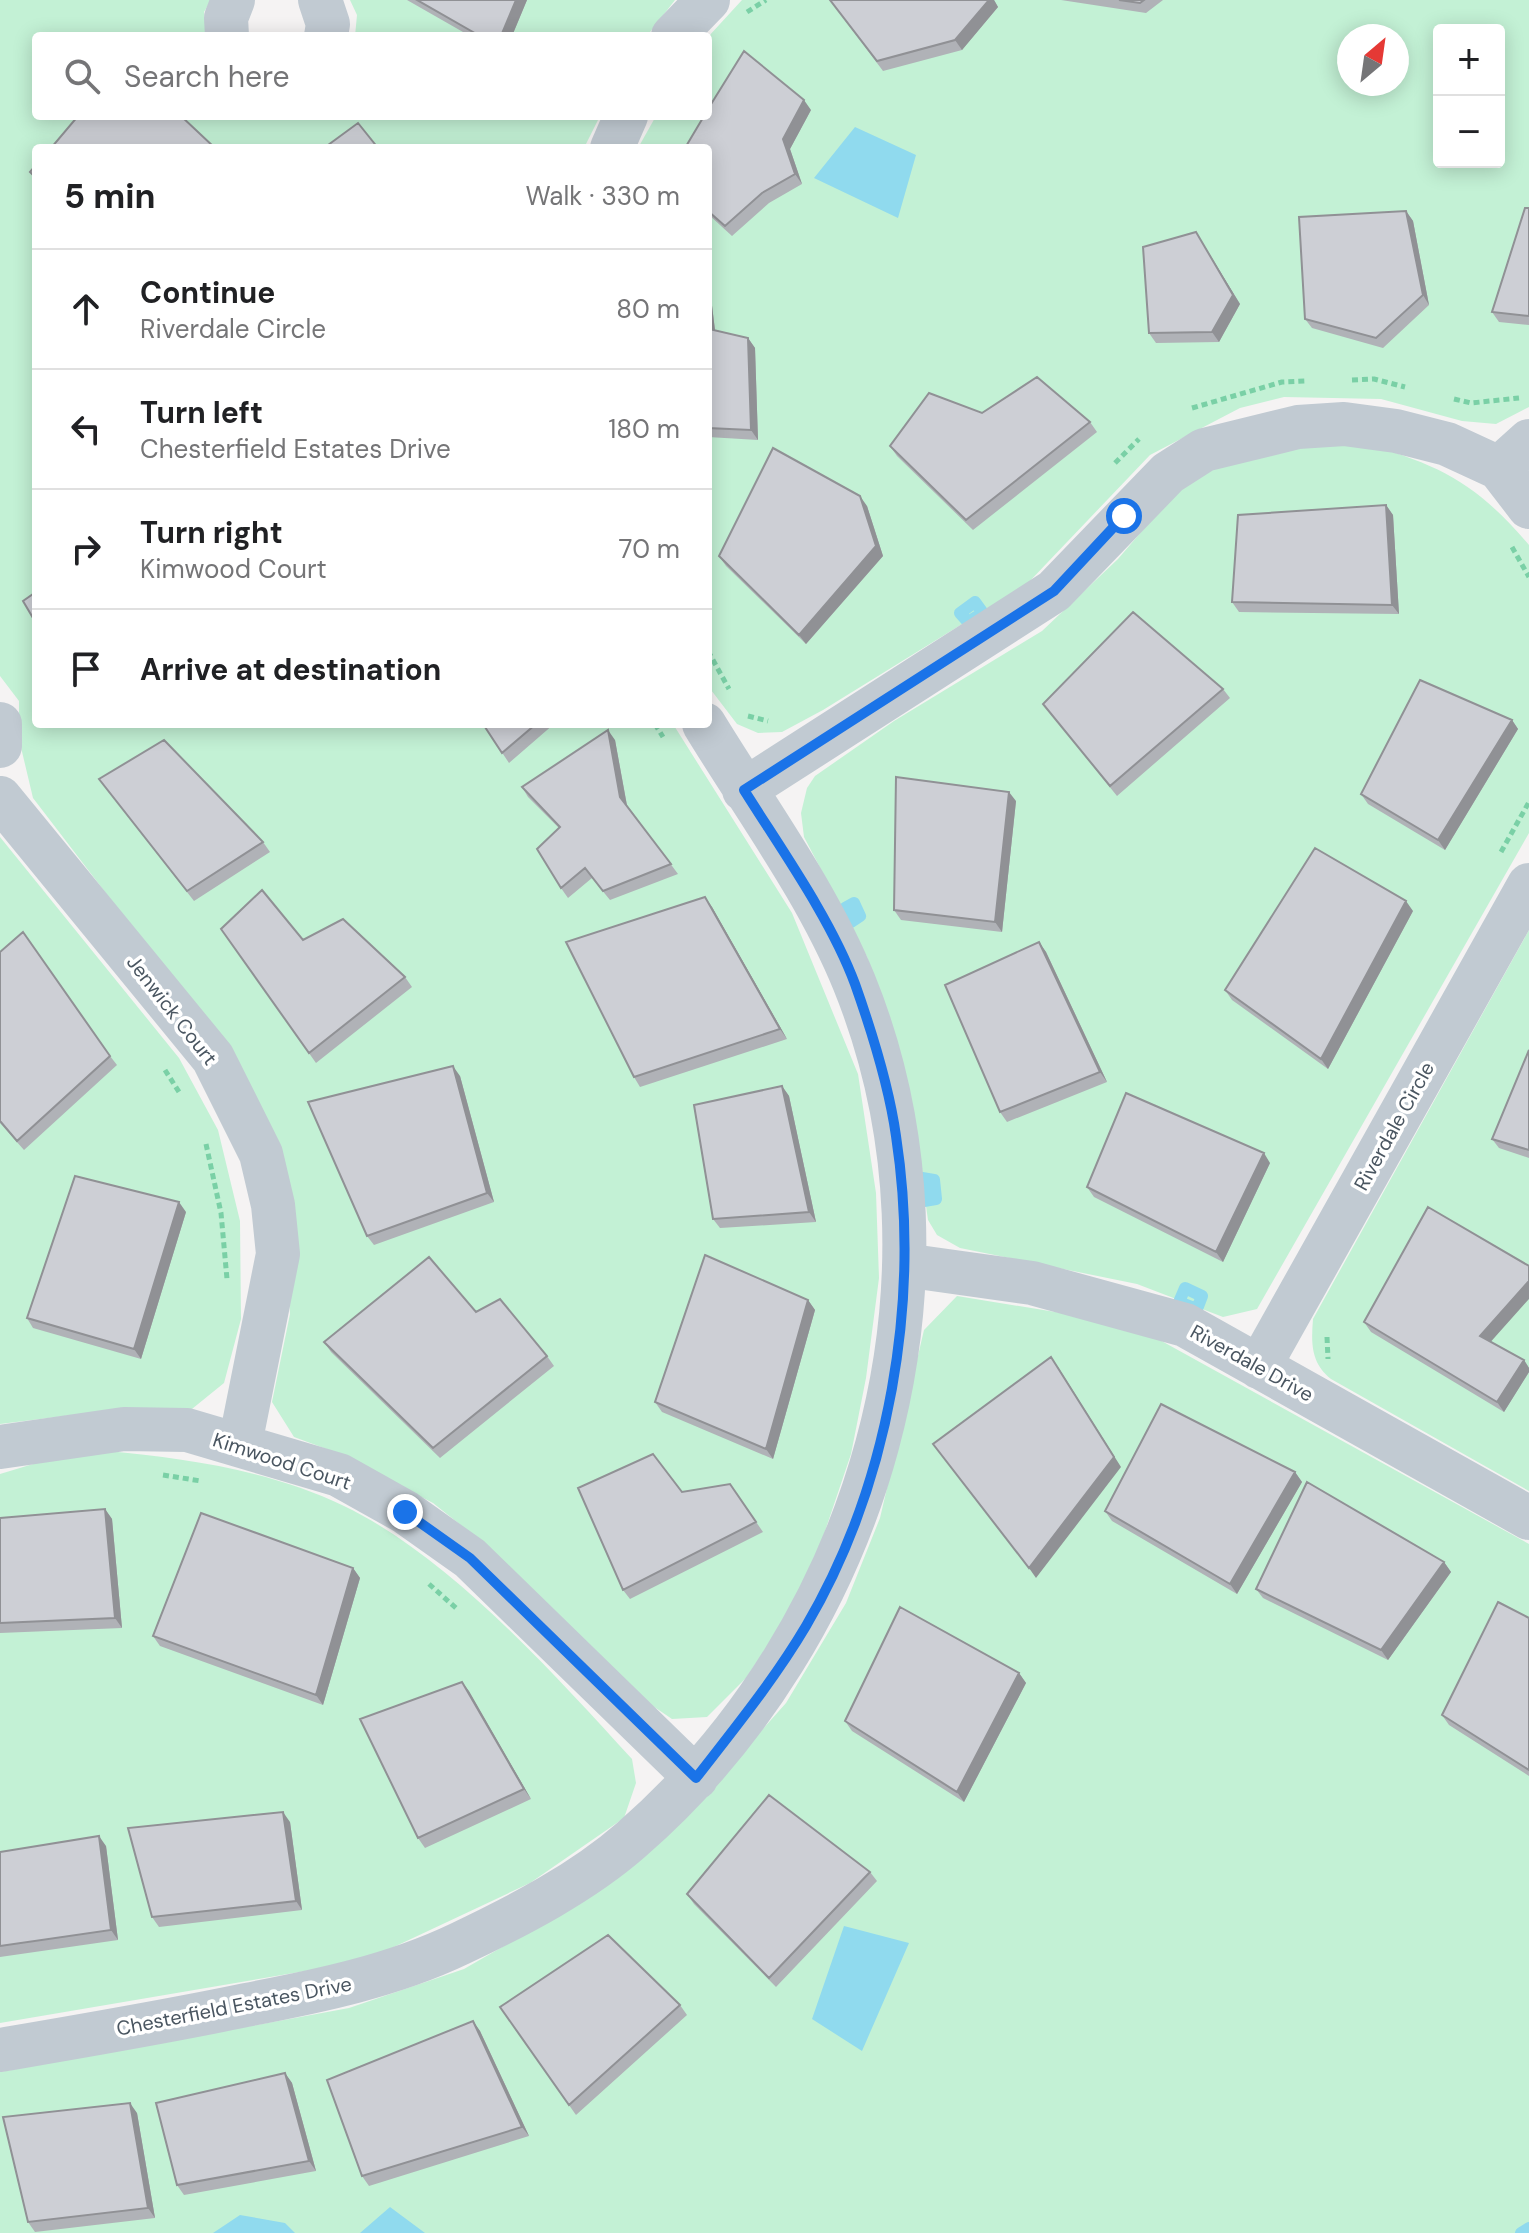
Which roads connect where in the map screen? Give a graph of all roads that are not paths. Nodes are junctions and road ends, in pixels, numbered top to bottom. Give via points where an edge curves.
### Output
1 (233, 0) edge
2 (320, 0) edge
3 (708, 0) edge
4 (227, 32) edge
5 (327, 32) edge
6 (677, 32) edge
7 (624, 120) edge
8 (614, 144) edge
9 (1514, 454) edge
10 (1517, 523) edge
11 (0, 724) edge
12 (688, 737) edge
13 (0, 746) edge
14 (744, 790) junction
15 (0, 798) edge
16 (1512, 874) edge
17 (904, 1265) junction
18 (1259, 1367) junction
19 (240, 1444) junction
20 (0, 1447) edge
21 (1529, 1518) edge
22 (696, 1778) junction
23 (0, 2050) edge

1 - 4 street
2 - 5 street
3 - 6 street
7 - 8 street
9 - 10 street
9 - 14 street via 1344,424 1298,427 1204,450 1168,473 1054,591
11 - 13 street
12 - 14 street, Chesterfield Estates Drive
14 - 17 street, Chesterfield Estates Drive via 805,887 854,982 896,1134
15 - 19 street, Jenwick Court via 213,1058 261,1154 278,1254
16 - 18 street, Riverdale Circle
17 - 18 street, Riverdale Drive via 1032,1283 1185,1325
17 - 22 street, Chesterfield Estates Drive via 896,1358 879,1442 847,1542 762,1694
18 - 21 street, Riverdale Drive
19 - 20 street, Kimwood Court via 187,1430 124,1429
19 - 22 street, Kimwood Court via 339,1475 405,1512 470,1558
22 - 23 street, Chesterfield Estates Drive via 616,1853 556,1893 455,1946 347,1985

